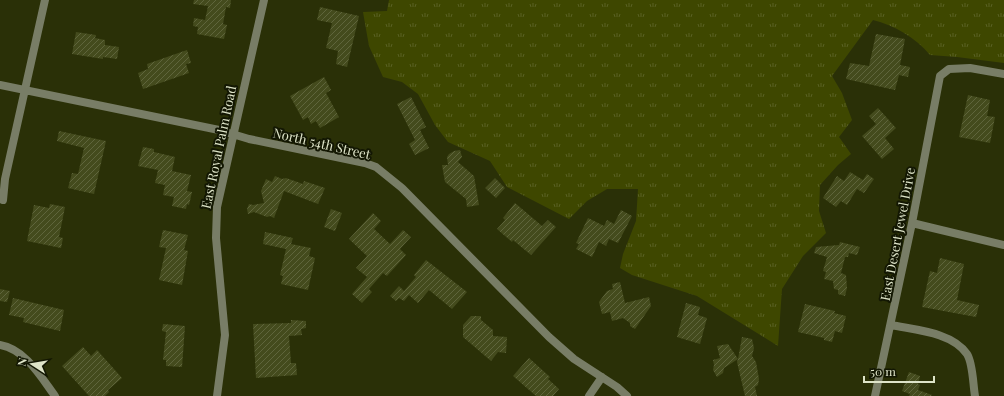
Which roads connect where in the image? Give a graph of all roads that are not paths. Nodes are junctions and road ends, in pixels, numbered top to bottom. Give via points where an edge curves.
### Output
1 (45, 0) edge
2 (264, 0) edge
3 (1004, 74) edge
4 (0, 85) edge
5 (24, 91) junction
6 (233, 134) junction
7 (3, 200) dead end
8 (912, 223) junction
9 (1004, 245) edge
10 (891, 325) junction
11 (0, 344) edge
12 (602, 377) junction
13 (55, 396) edge
14 (217, 396) edge
15 (590, 396) edge
16 (628, 396) edge
17 (876, 396) edge
18 (975, 396) edge

1 - 5 street
2 - 6 street, East Royal Palm Road
3 - 8 street, East Desert Jewel Drive via 970,68 949,69 940,76
4 - 5 street, North 54th Street
5 - 6 street, North 54th Street
5 - 7 street via 5,179
6 - 12 street, North 54th Street via 376,167 402,188 549,337 574,359
6 - 14 street, East Royal Palm Road via 216,207 216,238 225,335
8 - 9 street
8 - 10 street, East Desert Jewel Drive
10 - 17 street, East Desert Jewel Drive
10 - 18 street via 952,340 967,354
11 - 13 street via 18,352
12 - 15 street
12 - 16 street, North 54th Street

